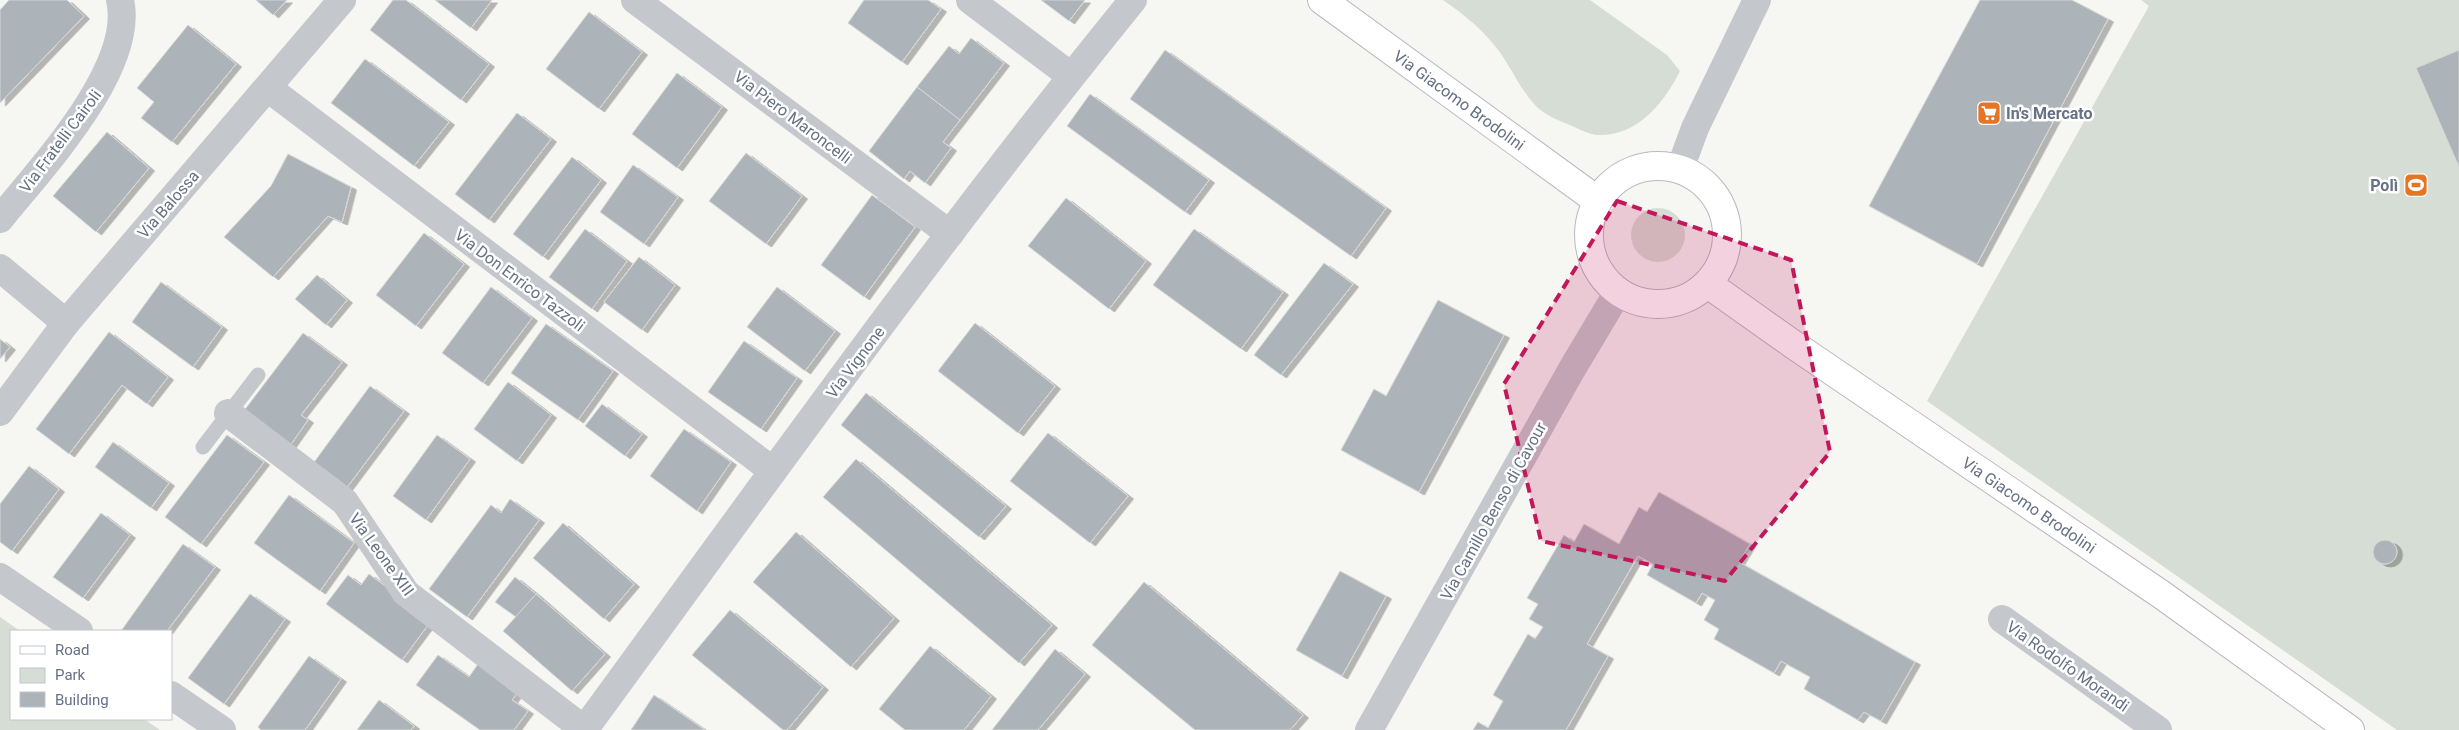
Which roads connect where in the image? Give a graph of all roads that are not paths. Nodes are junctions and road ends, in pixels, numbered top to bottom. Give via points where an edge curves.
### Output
1 (120, 0) edge
2 (342, 0) edge
3 (635, 0) edge
4 (970, 0) edge
5 (1133, 0) edge
6 (1322, 0) edge
7 (1757, 0) edge
8 (1071, 76) junction
9 (268, 88) junction
10 (1680, 169) junction
11 (1598, 201) junction
12 (0, 219) edge
13 (950, 234) junction
14 (0, 268) edge
15 (1708, 284) junction
16 (1618, 292) junction
17 (66, 323) junction
18 (258, 375) dead end
19 (0, 412) edge
20 (228, 414) junction
21 (203, 447) dead end
22 (773, 472) junction
23 (0, 577) edge
24 (2002, 619) dead end
25 (78, 630) edge
26 (172, 696) edge
27 (222, 730) edge
28 (584, 730) edge
29 (1369, 730) edge
30 (2158, 730) edge
31 (2350, 730) edge

1 - 12 street, Via Fratelli Cairoli via 121,30 102,84
2 - 9 street, Via Balossa
3 - 13 street, Via Piero Maroncelli
4 - 8 street
5 - 8 street, Via Vignone
6 - 11 street, Via Giacomo Brodolini
7 - 10 street via 1695,128
8 - 13 street, Via Vignone
9 - 17 street, Via Balossa
9 - 22 street, Via Don Enrico Tazzoli
10 - 11 street via 1643,167 1625,174 1609,186
10 - 15 street via 1698,178 1713,192 1723,210 1728,229 1720,267
11 - 16 street via 1591,217 1590,250 1605,281
13 - 22 street, Via Vignone
14 - 17 street
15 - 16 street via 1692,296 1674,303 1655,305 1635,301
15 - 31 street, Via Giacomo Brodolini via 2162,595
16 - 29 street, Via Camillo Benso di Cavour
17 - 19 street, Via Balossa
18 - 20 lane
20 - 21 lane
20 - 28 street, Via Leone XIII via 345,502 406,593
22 - 28 street, Via Vignone
23 - 25 street
24 - 30 street, Via Rodolfo Morandi
26 - 27 street

